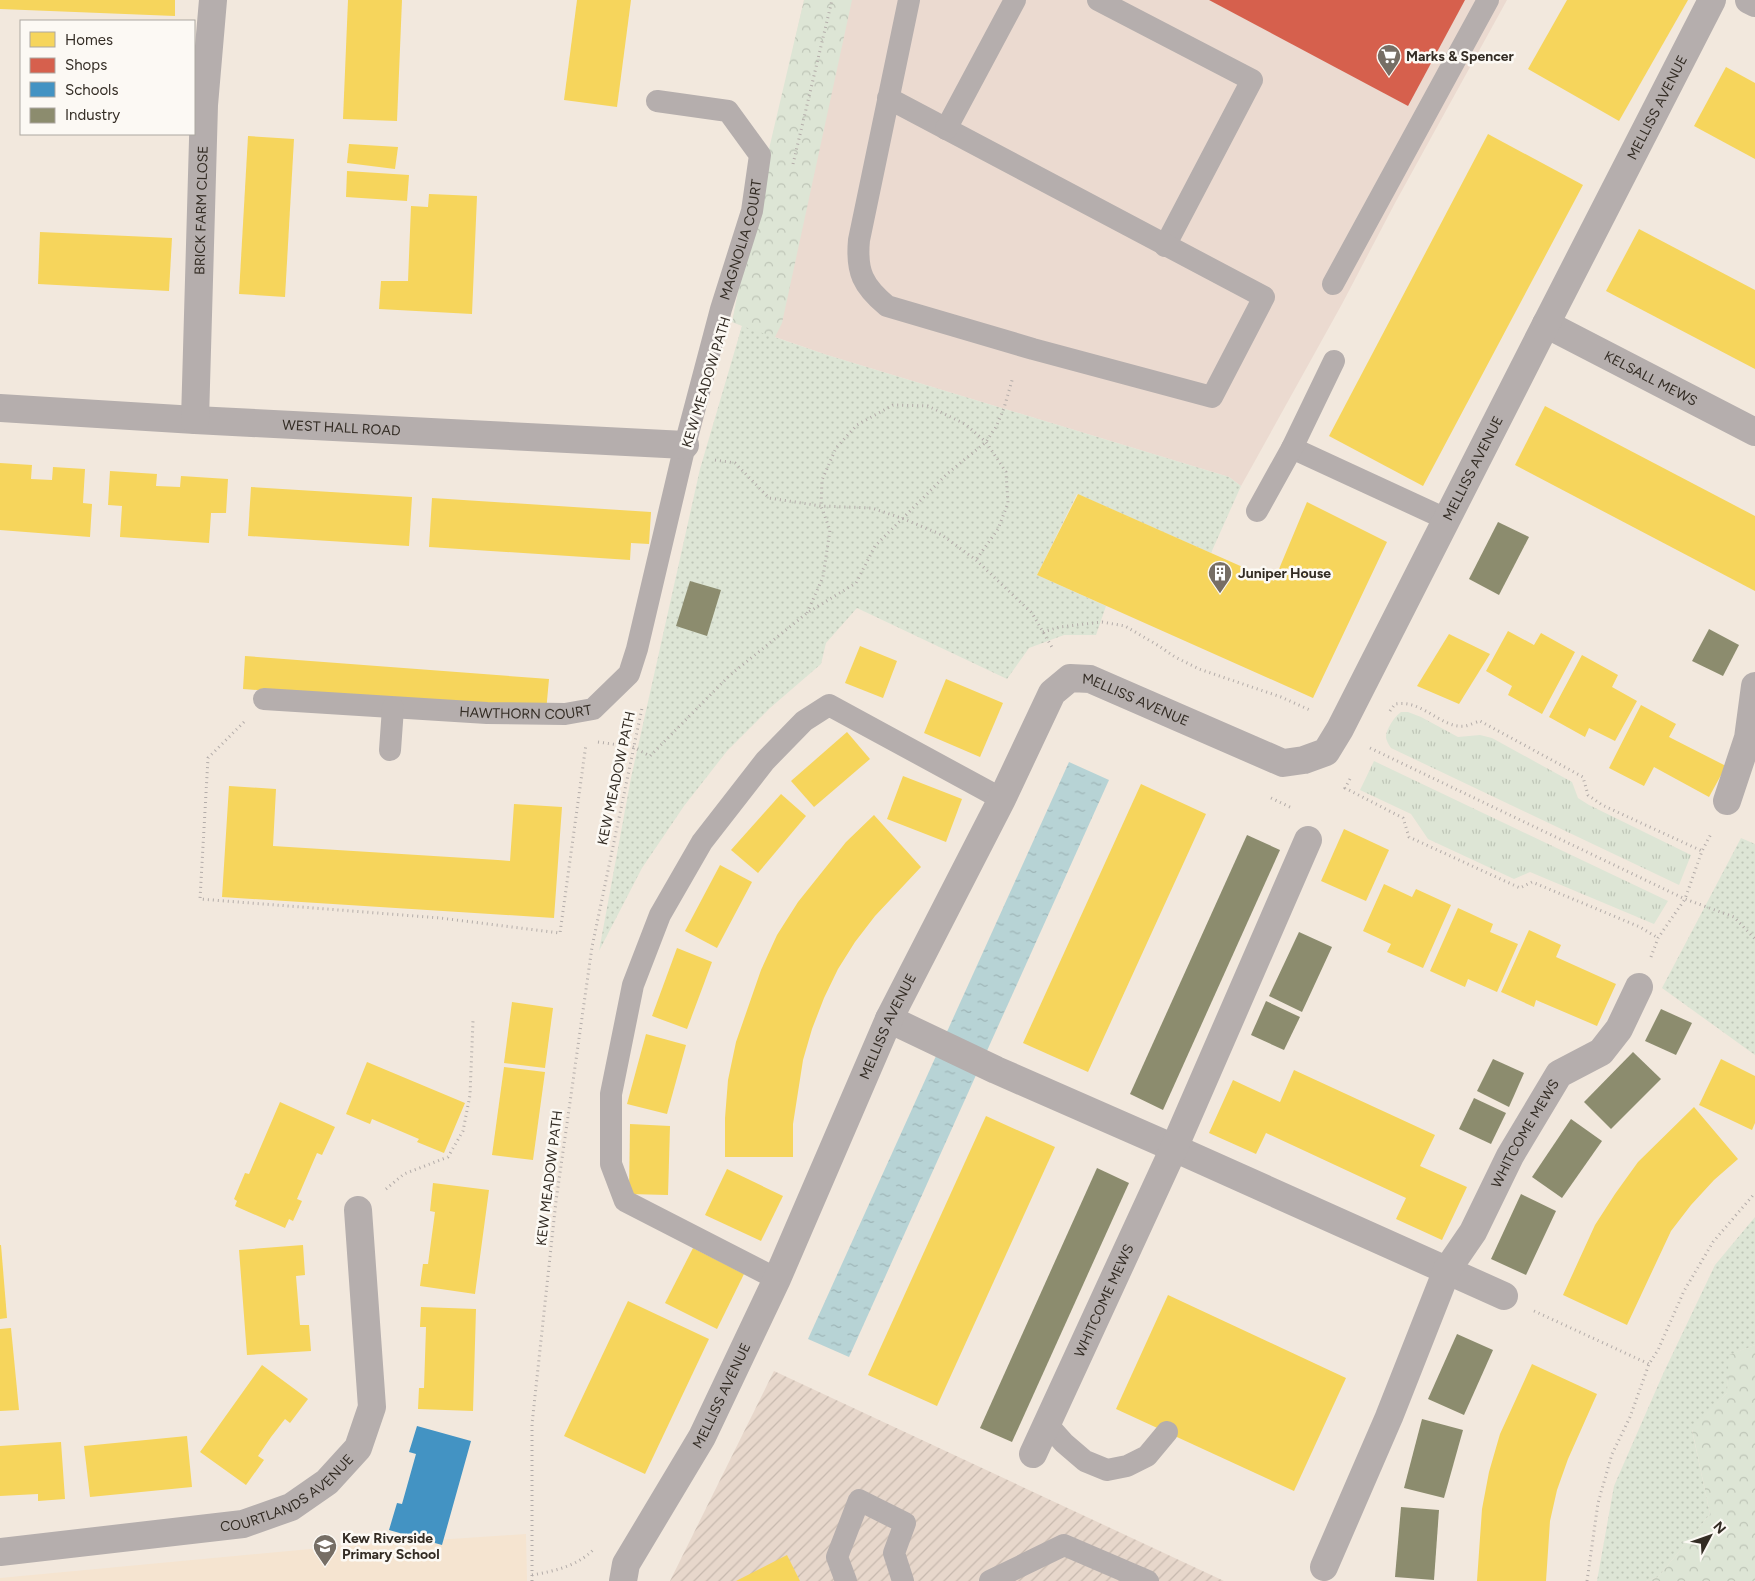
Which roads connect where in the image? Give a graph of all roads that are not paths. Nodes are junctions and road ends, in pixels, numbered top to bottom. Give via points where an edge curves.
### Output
1 (213, 0) edge
2 (909, 0) edge
3 (1015, 0) edge
4 (1098, 0) edge
5 (1488, 0) edge
6 (1712, 0) edge
7 (1749, 0) edge
8 (1755, 3) edge
9 (888, 98) junction
10 (657, 101) dead end
11 (946, 129) junction
12 (1166, 246) junction
13 (1333, 284) dead end
14 (1546, 324) junction
15 (1334, 361) dead end
16 (0, 408) edge
17 (195, 420) junction
18 (1755, 432) edge
19 (1292, 448) junction
20 (684, 450) junction
21 (1258, 511) dead end
22 (1448, 520) junction
23 (1755, 686) edge
24 (264, 699) road end
25 (393, 708) junction
26 (390, 750) dead end
27 (1002, 799) junction
28 (1727, 801) road end
29 (1308, 840) dead end
30 (1639, 987) road end
31 (889, 1019) junction
32 (1174, 1148) junction
33 (358, 1210) road end
34 (1447, 1270) junction
35 (776, 1278) junction
36 (1504, 1296) road end
37 (1047, 1424) junction
38 (1167, 1432) dead end
39 (1033, 1454) dead end
40 (0, 1552) edge
41 (1324, 1567) dead end
42 (623, 1581) edge
43 (846, 1581) edge
44 (903, 1581) edge
45 (990, 1581) edge
46 (1148, 1581) edge

1 - 17 street, BRICK FARM CLOSE via 204,105
2 - 9 lane
3 - 11 lane
4 - 12 lane via 1252,80
5 - 13 lane
6 - 14 street, MELLISS AVENUE
7 - 8 street
9 - 11 lane
9 - 12 lane via 857,257 860,273 871,293 887,306 1212,398 1264,297
10 - 20 lane, MAGNOLIA COURT via 728,111 760,155 752,211 721,310
11 - 12 lane
14 - 18 street, KELSALL MEWS
14 - 22 street, MELLISS AVENUE
15 - 19 lane
16 - 17 street, WEST HALL ROAD
17 - 20 street, WEST HALL ROAD
19 - 21 lane
19 - 22 lane
20 - 25 lane, HAWTHORN COURT via 629,674 593,709 556,714
22 - 27 street, MELLISS AVENUE via 1326,752 1304,760 1283,762 1090,679 1070,678 1052,692
23 - 28 street via 1748,738
24 - 25 lane, HAWTHORN COURT
25 - 26 lane
27 - 31 street, MELLISS AVENUE
27 - 35 lane via 830,705 804,721 765,761 702,842 660,915 634,984 611,1094 611,1164 625,1200
29 - 32 street, WHITCOME MEWS
30 - 34 street, WHITCOME MEWS via 1619,1029 1601,1052 1559,1074 1510,1156 1472,1232
31 - 32 street
31 - 35 street, MELLISS AVENUE
32 - 34 street
32 - 37 street, WHITCOME MEWS
33 - 40 street, COURTLANDS AVENUE via 372,1407 358,1448 327,1482 291,1507 243,1524
34 - 36 street
34 - 41 street, WHITCOME MEWS via 1389,1417
35 - 42 street, MELLISS AVENUE via 702,1437 626,1564
37 - 38 lane via 1085,1460 1108,1470 1127,1466 1147,1456
37 - 39 street, WHITCOME MEWS
43 - 44 lane via 837,1557 859,1500 906,1523 894,1553
45 - 46 lane via 1064,1545

